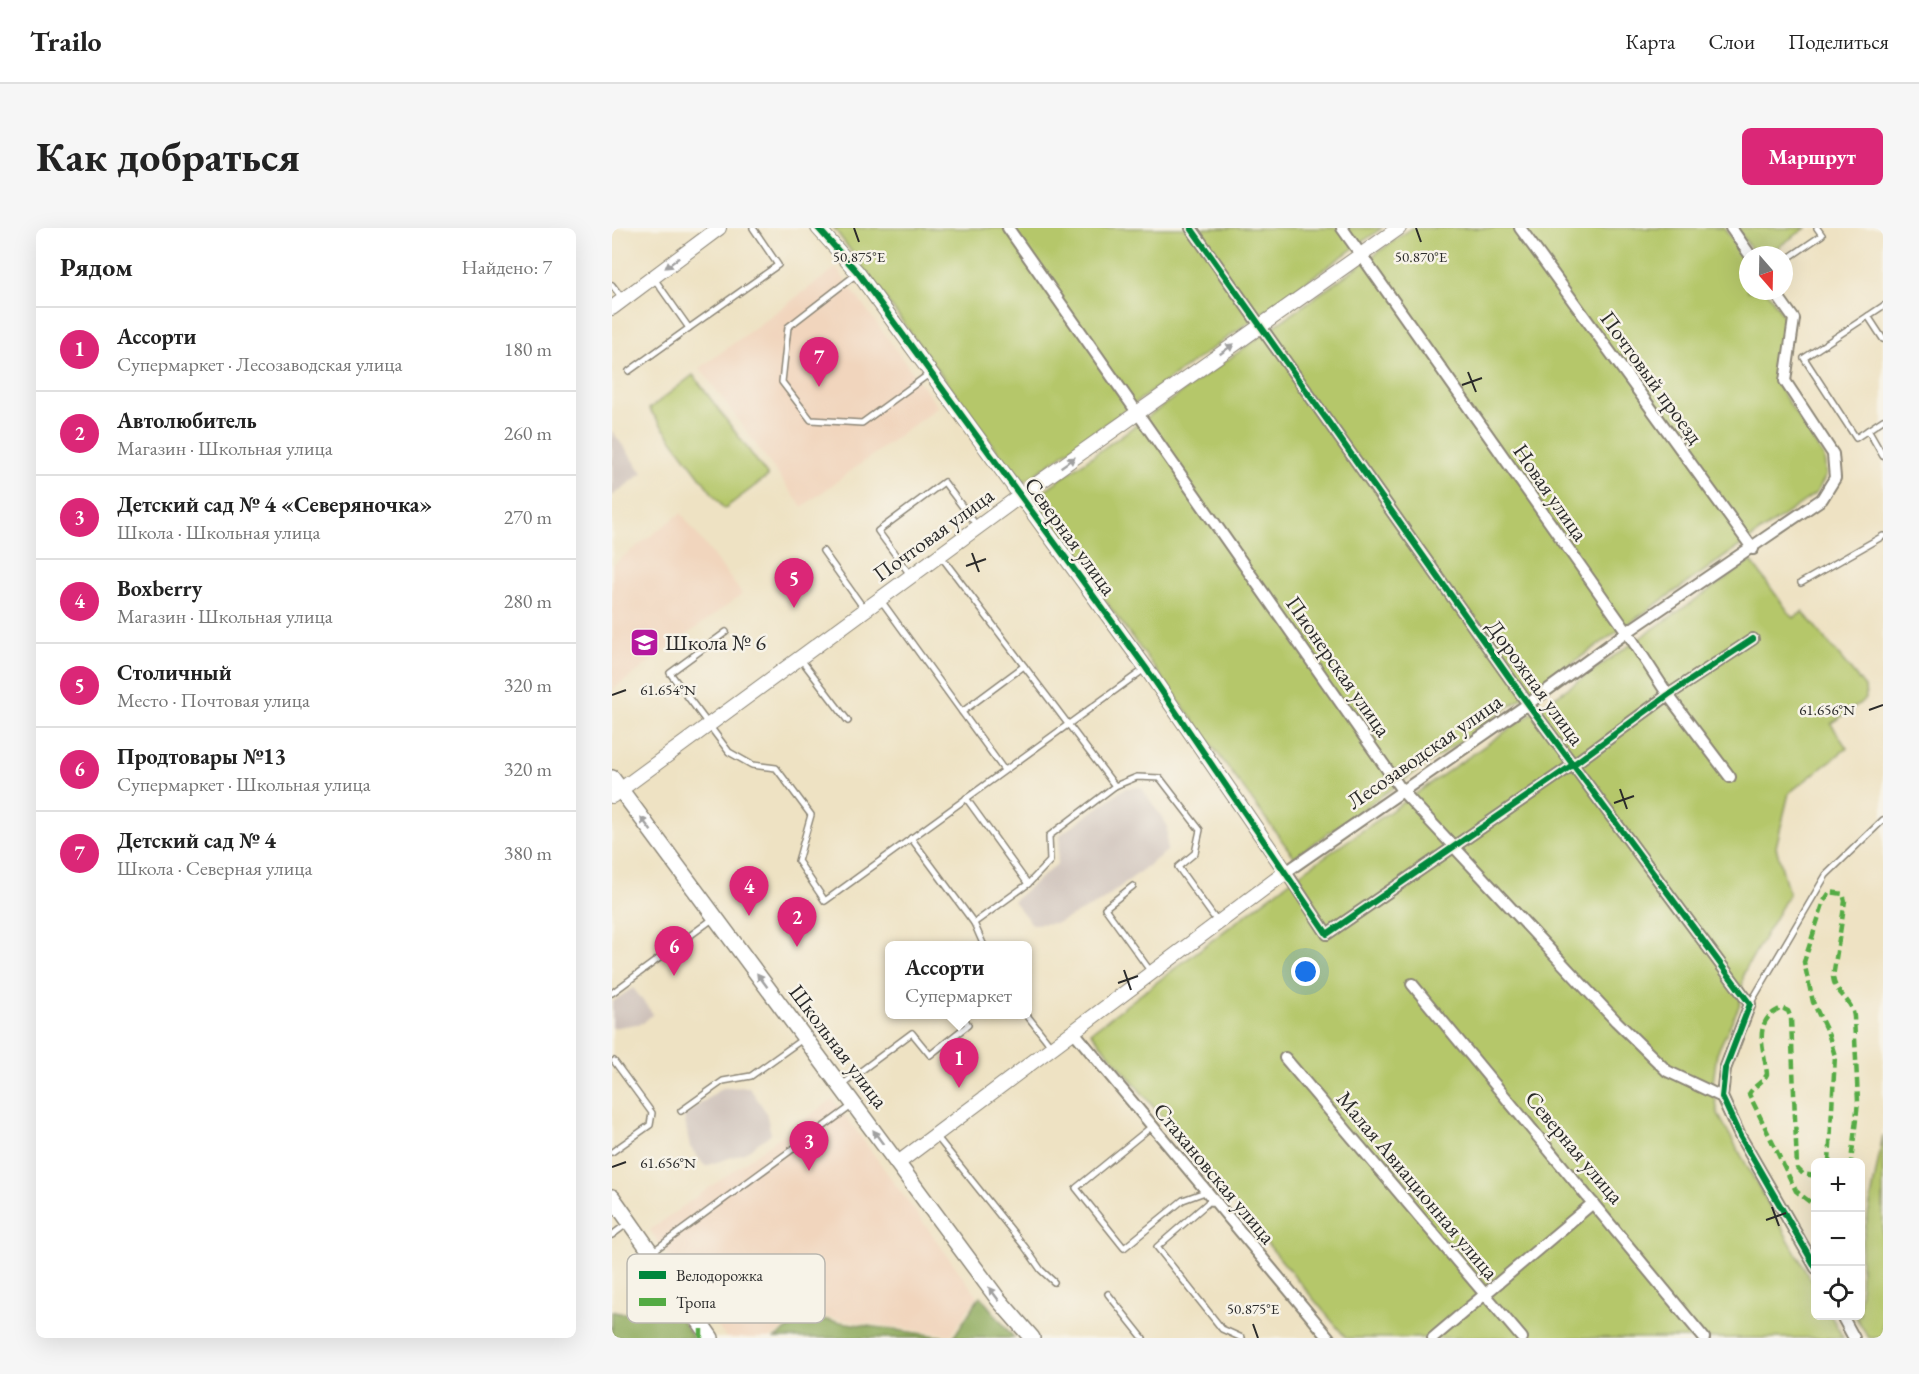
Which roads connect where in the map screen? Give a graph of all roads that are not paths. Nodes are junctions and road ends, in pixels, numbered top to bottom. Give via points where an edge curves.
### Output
1 (719, 228) edge
2 (753, 228) edge
3 (818, 228) edge
4 (1008, 228) edge
5 (1191, 228) edge
6 (1342, 228) edge
7 (1399, 228) edge
8 (1520, 228) edge
9 (1731, 228) edge
10 (1817, 228) edge
11 (1744, 246) edge
12 (1361, 255) junction
13 (1793, 255) edge
14 (858, 273) junction
15 (653, 277) junction
16 (612, 285) edge
17 (1780, 300) edge
18 (618, 304) edge
19 (1883, 306) edge
20 (1868, 316) junction
21 (1260, 325) junction
22 (689, 328) junction
23 (1883, 339) edge
24 (629, 371) dead end
25 (931, 373) junction
26 (1137, 413) junction
27 (1883, 420) edge
28 (1868, 430) junction
29 (1883, 456) edge
30 (1020, 496) junction
31 (978, 527) junction
32 (1883, 536) edge
33 (1752, 549) junction
34 (823, 550) dead end
35 (940, 555) junction
36 (911, 576) junction
37 (1801, 583) dead end
38 (880, 599) junction
39 (865, 610) junction
40 (726, 632) dead end
41 (1627, 632) junction
42 (1753, 639) dead end
43 (800, 658) junction
44 (1024, 666) junction
45 (1146, 668) junction
46 (1668, 695) junction
47 (1528, 704) junction
48 (962, 712) junction
49 (848, 722) dead end
50 (1068, 724) junction
51 (709, 725) junction
52 (1574, 764) junction
53 (1004, 770) junction
54 (1730, 777) dead end
55 (1115, 786) junction
56 (615, 788) edge
57 (1403, 792) junction
58 (966, 798) junction
59 (1883, 820) edge
60 (911, 838) junction
61 (1455, 847) junction
62 (1286, 872) junction
63 (1028, 884) junction
64 (1133, 886) dead end
65 (716, 918) junction
66 (974, 923) junction
67 (1219, 924) junction
68 (982, 941) edge
69 (1152, 973) junction
70 (1412, 984) dead end
71 (612, 993) edge
72 (1750, 1004) junction
73 (965, 1019) edge
74 (1030, 1019) edge
75 (1074, 1032) junction
76 (805, 1038) junction
77 (1052, 1048) junction
78 (1285, 1058) dead end
79 (613, 1060) edge
80 (841, 1086) junction
81 (1722, 1097) junction
82 (854, 1104) junction
83 (681, 1111) dead end
84 (1151, 1126) junction
85 (935, 1135) junction
86 (612, 1152) edge
87 (898, 1163) junction
88 (1208, 1196) junction
89 (612, 1197) edge
90 (1593, 1203) junction
91 (629, 1222) junction
92 (612, 1234) edge
93 (651, 1253) joint
94 (1814, 1266) edge
95 (1054, 1282) dead end
96 (1108, 1294) dead end
97 (1484, 1294) junction
98 (1844, 1320) edge
99 (700, 1323) edge
100 (711, 1338) edge
101 (1032, 1338) edge
102 (1143, 1338) edge
103 (1242, 1338) edge
104 (1329, 1338) edge
105 (1433, 1338) edge
106 (1522, 1338) edge
107 (1704, 1338) edge
108 (1854, 1338) edge

1 -> 15 street
2 - 22 lane via 778,265
3 - 14 street, Северная улица
4 - 26 street, Пионерская улица
5 - 21 street, Дорожная улица
6 - 12 street, Новая улица
7 - 12 street, Почтовая улица
8 - 33 street, Почтовый проезд
9 - 11 street
10 - 13 lane via 1822,235
12 - 21 street, Почтовая улица
12 - 41 street, Новая улица
14 - 25 street, Северная улица
14 - 25 lane via 788,327 782,382 811,420 861,423
15 - 18 street
15 - 22 lane
16 - 18 lane
17 - 33 street, Лесозаводская улица via 1794,320 1785,381 1833,454 1835,478 1822,499
19 - 20 lane
20 - 23 lane
20 - 28 lane via 1804,358 1856,438
26 -> 21 street, Почтовая улица
21 - 47 street, Дорожная улица
22 - 24 lane
25 - 30 street, Северная улица
30 -> 26 street, Почтовая улица
26 - 57 street, Пионерская улица
27 - 28 lane
28 - 29 lane
30 - 31 street, Почтовая улица
30 - 45 street, Северная улица
31 - 35 street, Почтовая улица
31 - 36 lane via 944,482 878,531
32 - 37 lane
33 - 41 street, Лесозаводская улица
34 - 39 lane
35 - 36 street, Почтовая улица
35 - 44 lane
36 - 38 street, Почтовая улица
38 - 39 street, Почтовая улица
38 - 48 lane
39 - 43 street, Почтовая улица
40 - 51 lane via 670,673
41 - 46 street, Новая улица
41 - 47 street, Лесозаводская улица
42 - 46 street
43 - 49 lane
43 - 51 street, Почтовая улица
44 - 48 lane
44 - 50 lane
45 - 50 lane
45 - 62 street, Северная улица
46 - 52 street
46 - 54 street, Новая улица
47 - 52 street, Дорожная улица
47 - 57 street, Лесозаводская улица
48 - 53 lane
50 - 53 lane
50 - 55 lane
51 - 56 street, Почтовая улица
51 - 60 lane via 729,752 752,765 776,768 811,815 798,861 825,901
52 - 61 street
52 - 72 street, Дорожная улица
53 - 58 lane
55 - 63 lane via 1049,836 1050,861
55 - 67 lane via 1137,777 1160,778 1200,830 1195,853 1178,867
65 -> 56 main road, Школьная улица
57 - 61 street, Пионерская улица
57 - 62 street, Лесозаводская улица
58 - 60 lane
58 - 63 lane
59 - 72 lane via 1826,875
60 - 66 lane
61 - 62 street via 1327,934
61 - 81 street, Пионерская улица via 1667,1071
62 - 67 street, Лесозаводская улица
63 - 66 lane
64 - 69 lane via 1105,908
65 - 71 lane
76 -> 65 main road, Школьная улица
66 - 68 lane
67 - 69 street, Лесозаводская улица
69 - 75 street, Лесозаводская улица
70 - 90 street, Северная улица
72 - 81 street via 1725,1069
73 - 80 lane via 968,1025 930,1055 912,1033
74 - 77 lane
75 - 77 street, Лесозаводская улица
75 - 84 street, Стахановская улица
76 - 80 main road, Школьная улица
76 - 83 lane via 751,1076 723,1081
77 - 85 street, Лесозаводская улица
78 - 97 street, Малая Авиационная улица
79 - 86 lane via 652,1113 650,1125
80 - 82 main road, Школьная улица
81 - 94 street
87 -> 82 main road, Школьная улица
82 - 93 lane
84 - 88 street, Стахановская улица
84 - 88 lane via 1076,1188 1124,1248 1183,1200
85 - 87 street, Лесозаводская улица
85 - 95 lane
101 -> 87 main road, Школьная улица via 998,1299
88 - 103 lane via 1157,1247 1222,1329
88 - 104 street, Стахановская улица
89 - 91 main road
90 - 97 street
90 - 107 street, Северная улица
91 - 92 lane
91 - 93 main road
96 - 102 lane
97 - 105 street
97 - 106 street, Малая Авиационная улица
98 - 108 street
99 - 100 main road

